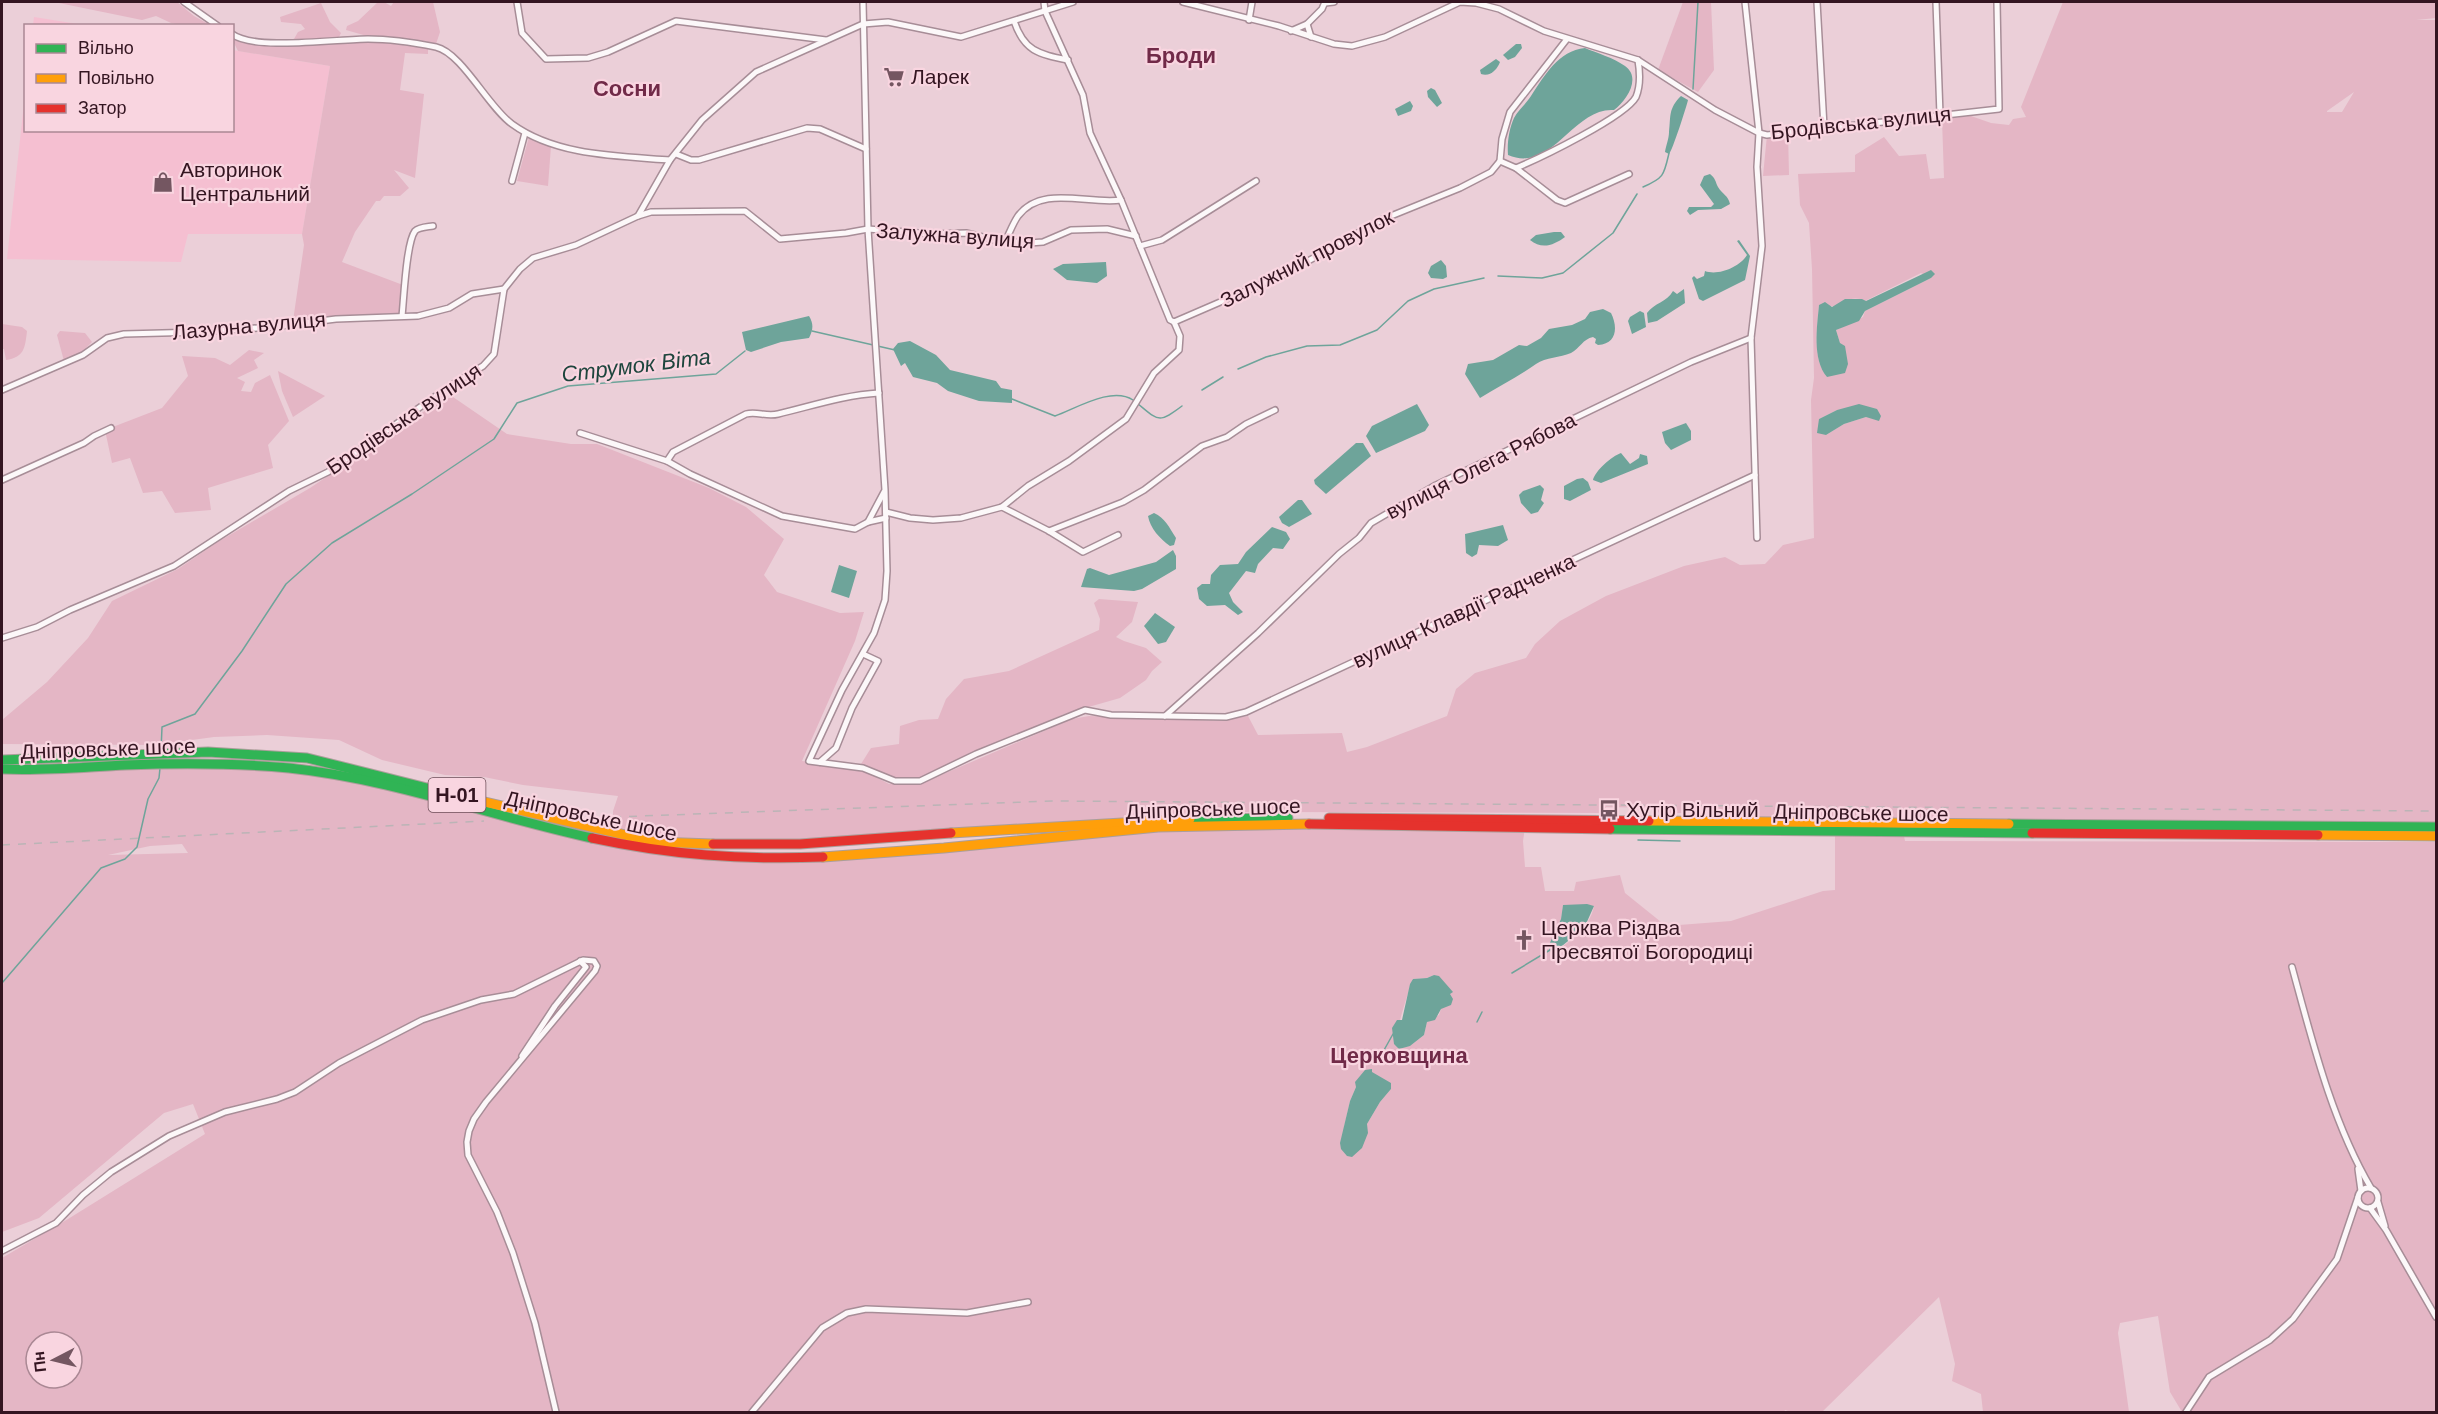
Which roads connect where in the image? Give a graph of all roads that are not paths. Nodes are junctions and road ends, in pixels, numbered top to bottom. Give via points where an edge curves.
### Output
1 (184, 2) edge
2 (517, 2) edge
3 (863, 2) edge
4 (1044, 2) edge
5 (1073, 2) edge
6 (1183, 2) edge
7 (1252, 2) edge
8 (1325, 2) edge
9 (1334, 2) edge
10 (1460, 2) edge
11 (1745, 2) edge
12 (1817, 2) edge
13 (1936, 2) edge
14 (1997, 2) edge
15 (1045, 11) junction
16 (1250, 20) junction
17 (1014, 21) junction
18 (215, 24) edge
19 (863, 24) junction
20 (1307, 24) junction
21 (1291, 31) junction
22 (234, 35) edge
23 (1311, 37) junction
24 (1567, 39) junction
25 (828, 40) junction
26 (1068, 60) junction
27 (1638, 60) junction
28 (1940, 115) junction
29 (1824, 127) junction
30 (525, 133) junction
31 (1759, 133) junction
32 (866, 149) junction
33 (676, 154) junction
34 (670, 160) junction
35 (1500, 161) junction
36 (1516, 168) junction
37 (1629, 174) dead end
38 (512, 181) dead end
39 (1256, 181) dead end
40 (1121, 200) junction
41 (638, 216) junction
42 (433, 226) dead end
43 (868, 229) junction
44 (1136, 236) junction
45 (1005, 242) junction
46 (1140, 246) junction
47 (504, 289) junction
48 (402, 315) junction
49 (1174, 322) junction
50 (1751, 338) junction
51 (2, 390) edge
52 (879, 393) junction
53 (1275, 410) dead end
54 (111, 428) dead end
55 (580, 433) dead end
56 (667, 461) junction
57 (1755, 475) junction
58 (2, 480) edge
59 (885, 490) junction
60 (1002, 507) junction
61 (886, 515) junction
62 (868, 522) junction
63 (1049, 531) junction
64 (1118, 535) dead end
65 (1757, 538) dead end
66 (2, 638) edge
67 (863, 654) junction
68 (1165, 716) junction
69 (2, 760) edge
70 (820, 762) junction
71 (2, 770) edge
72 (2436, 827) edge
73 (2436, 836) edge
74 (580, 961) junction
75 (2292, 967) dead end
76 (515, 1069) junction
77 (2357, 1164) junction
78 (2371, 1188) junction
79 (2359, 1194) junction
80 (2378, 1202) junction
81 (2368, 1208) junction
82 (2351, 1218) junction
83 (2386, 1230) junction
84 (2, 1251) edge
85 (1028, 1302) dead end
86 (2436, 1317) edge
87 (556, 1413) edge
88 (752, 1413) edge
89 (2186, 1413) edge

1 - 18 street
2 - 25 street via 522,33 546,59 588,58 676,21
3 - 19 street
4 - 15 street
5 - 15 street
6 - 16 street, Бродівська вулиця
7 - 16 street
8 - 9 street
8 - 20 street
10 - 23 street, Бродівська вулиця via 1367,43 1352,46
10 - 24 street, Бродівська вулиця via 1499,9
11 - 31 street
12 - 29 street
13 - 28 street
14 - 28 street, Бродівська вулиця via 1999,109
15 - 17 street
15 - 26 street
16 - 21 street, Бродівська вулиця
17 - 19 street via 961,37 888,22
17 - 26 street via 1026,46 1049,57
19 - 25 street
19 - 32 street
20 - 21 street
20 - 23 street
21 - 23 street, Бродівська вулиця
22 - 30 street via 265,44 368,39 438,47 454,57 500,113
24 - 27 street, Бродівська вулиця
24 - 35 street via 1510,112
25 - 33 street via 745,80 702,120
26 - 40 street via 1083,95 1090,133
27 - 31 street, Бродівська вулиця via 1715,110
27 - 36 street via 1640,85 1628,107
28 - 29 street, Бродівська вулиця
29 - 31 street, Бродівська вулиця
30 - 34 street via 588,153
30 - 38 street
31 - 50 street via 1762,246
32 - 33 street via 820,129 807,128 699,160
32 - 43 street
33 - 34 street
34 - 41 street
35 - 36 street
35 - 49 street, Залужний провулок via 1491,172 1460,188 1381,220 1285,274
36 - 37 street via 1565,203
39 - 46 street via 1162,240
40 - 44 street
40 - 45 street via 1049,198 1033,203 1018,215
41 - 43 street, Залужна вулиця via 651,212 745,210 780,238
41 - 47 street via 576,245 533,258
42 - 48 street via 415,231 410,244
43 - 45 street, Залужна вулиця via 931,234 966,232
43 - 52 street
44 - 45 street, Залужна вулиця via 1107,229 1071,230 1043,242
44 - 46 street
46 - 49 street
47 - 48 street, Лазурна вулиця via 472,294 437,313
47 - 66 street, Бродівська вулиця via 494,354 483,366 328,472 289,491 174,566 37,627
48 - 51 street, Лазурна вулиця via 268,328 124,334 108,338 83,356
49 - 60 street via 1180,336 1179,350 1154,373 1126,419
50 - 57 street
50 - 68 street, вулиця Олега Рябова via 1691,362 1489,459 1371,522 1359,538
52 - 56 street via 775,415 754,411 672,452
52 - 59 street
53 - 63 street via 1202,446 1124,502
54 - 58 street
55 - 56 street
56 - 62 street via 782,516 855,529
57 - 65 street
57 - 68 street, вулиця Клавдії Радченка via 1246,712 1226,717
59 - 61 street
59 - 62 street
60 - 61 street via 972,516 933,520
60 - 63 street
61 - 62 street
61 - 67 street via 885,600
63 - 64 street via 1083,552
67 - 70 street via 808,761
67 - 70 street via 878,661 836,748
68 - 70 street, вулиця Клавдії Радченка via 1111,715 1085,710 976,753 920,781 895,781 863,768
69 - 72 main road, Дніпровське шосе / Н-01 via 208,752 307,758 655,842 728,845 847,842 1209,818
71 - 73 main road, Дніпровське шосе / Н-01 via 234,764 289,768 399,787 602,841 661,852 722,857 848,856 1165,826 1304,824
74 - 76 street via 586,967 555,1006
74 - 76 street via 594,961 595,971
74 - 84 street via 514,994 481,1000 422,1020 339,1063 295,1092 225,1112 169,1136 111,1172 56,1223
75 - 77 street via 2313,1044
76 - 87 street via 474,1119 466,1142 468,1155 513,1253 535,1323
77 - 78 street
77 - 79 street
78 - 79 street
78 - 80 street via 2378,1195
79 - 81 street via 2360,1204
79 - 82 street
80 - 81 street
80 - 83 street
81 - 82 street via 2357,1210
81 - 83 street
82 - 89 street via 2337,1259 2293,1319 2270,1340 2209,1377
83 - 86 street
85 - 88 street via 967,1313 866,1309 847,1313 822,1328

